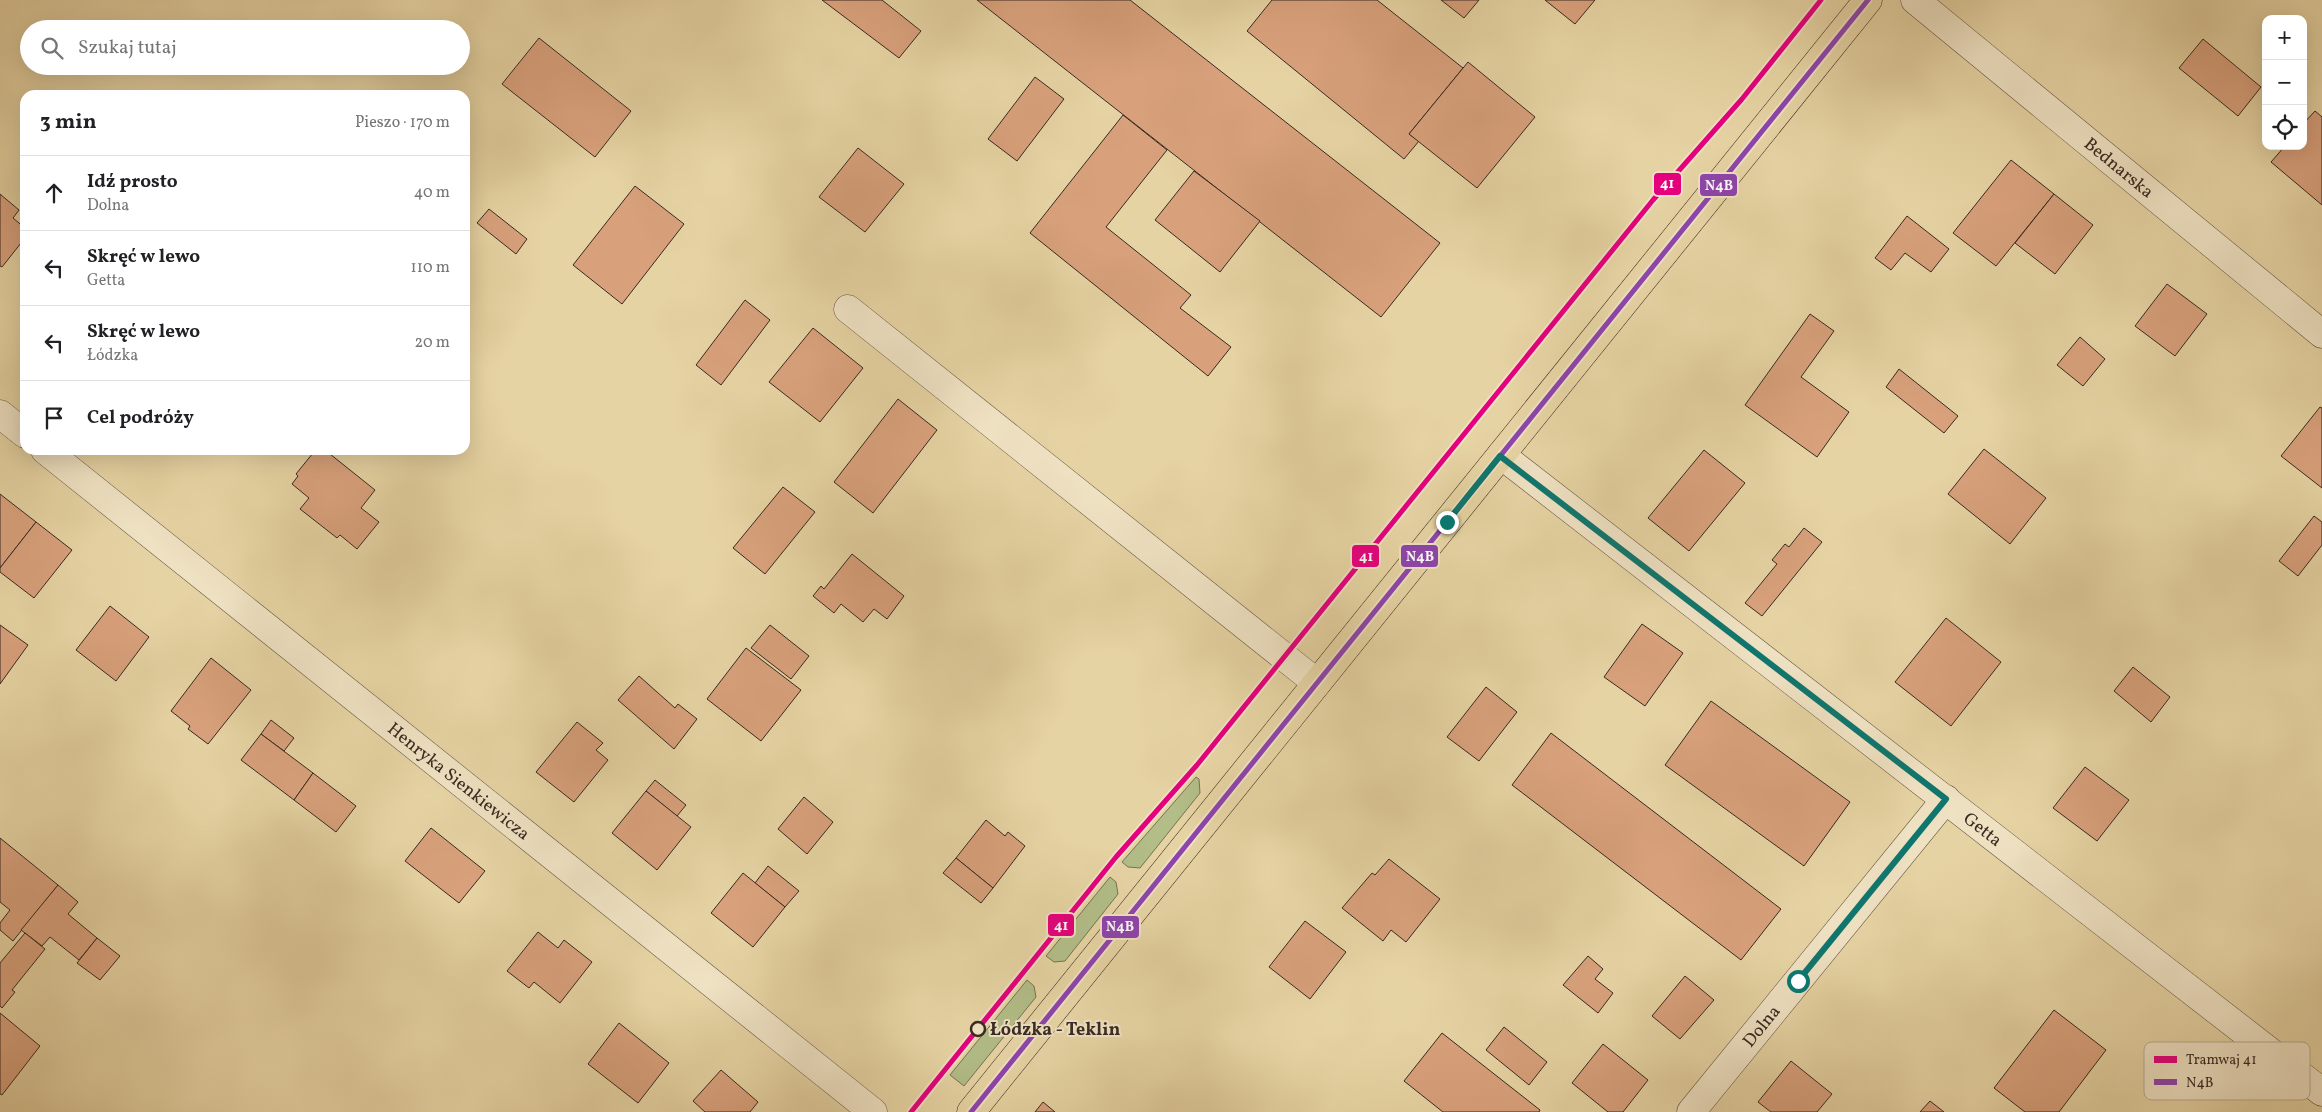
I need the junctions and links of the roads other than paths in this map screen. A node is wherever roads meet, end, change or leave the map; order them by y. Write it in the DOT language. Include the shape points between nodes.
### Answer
graph roads {
  1 [pos="1868,0"];
  2 [pos="1915,0"];
  3 [pos="848,309"];
  4 [pos="2322,334"];
  5 [pos="0,414"];
  6 [pos="20,430"];
  7 [pos="51,455"];
  8 [pos="1500,456"];
  9 [pos="1317,683"];
  10 [pos="1946,799"];
  11 [pos="2258,1042"];
  12 [pos="2310,1083"];
  13 [pos="2322,1092"];
  14 [pos="873,1112"];
  15 [pos="971,1112"];
  16 [pos="1691,1112"];
  1 -- 8 [label="main road"];
  2 -- 4 [label="street, Bednarska"];
  3 -- 9 [label="street"];
  5 -- 6 [label="street"];
  7 -- 14 [label="street, Henryka Sienkiewicza"];
  8 -- 9 [label="main road"];
  8 -- 10 [label="street, Getta"];
  9 -- 15 [label="main road"];
  10 -- 11 [label="street, Getta"];
  10 -- 16 [label="street, Dolna"];
  12 -- 13 [label="street, Getta"];
}
